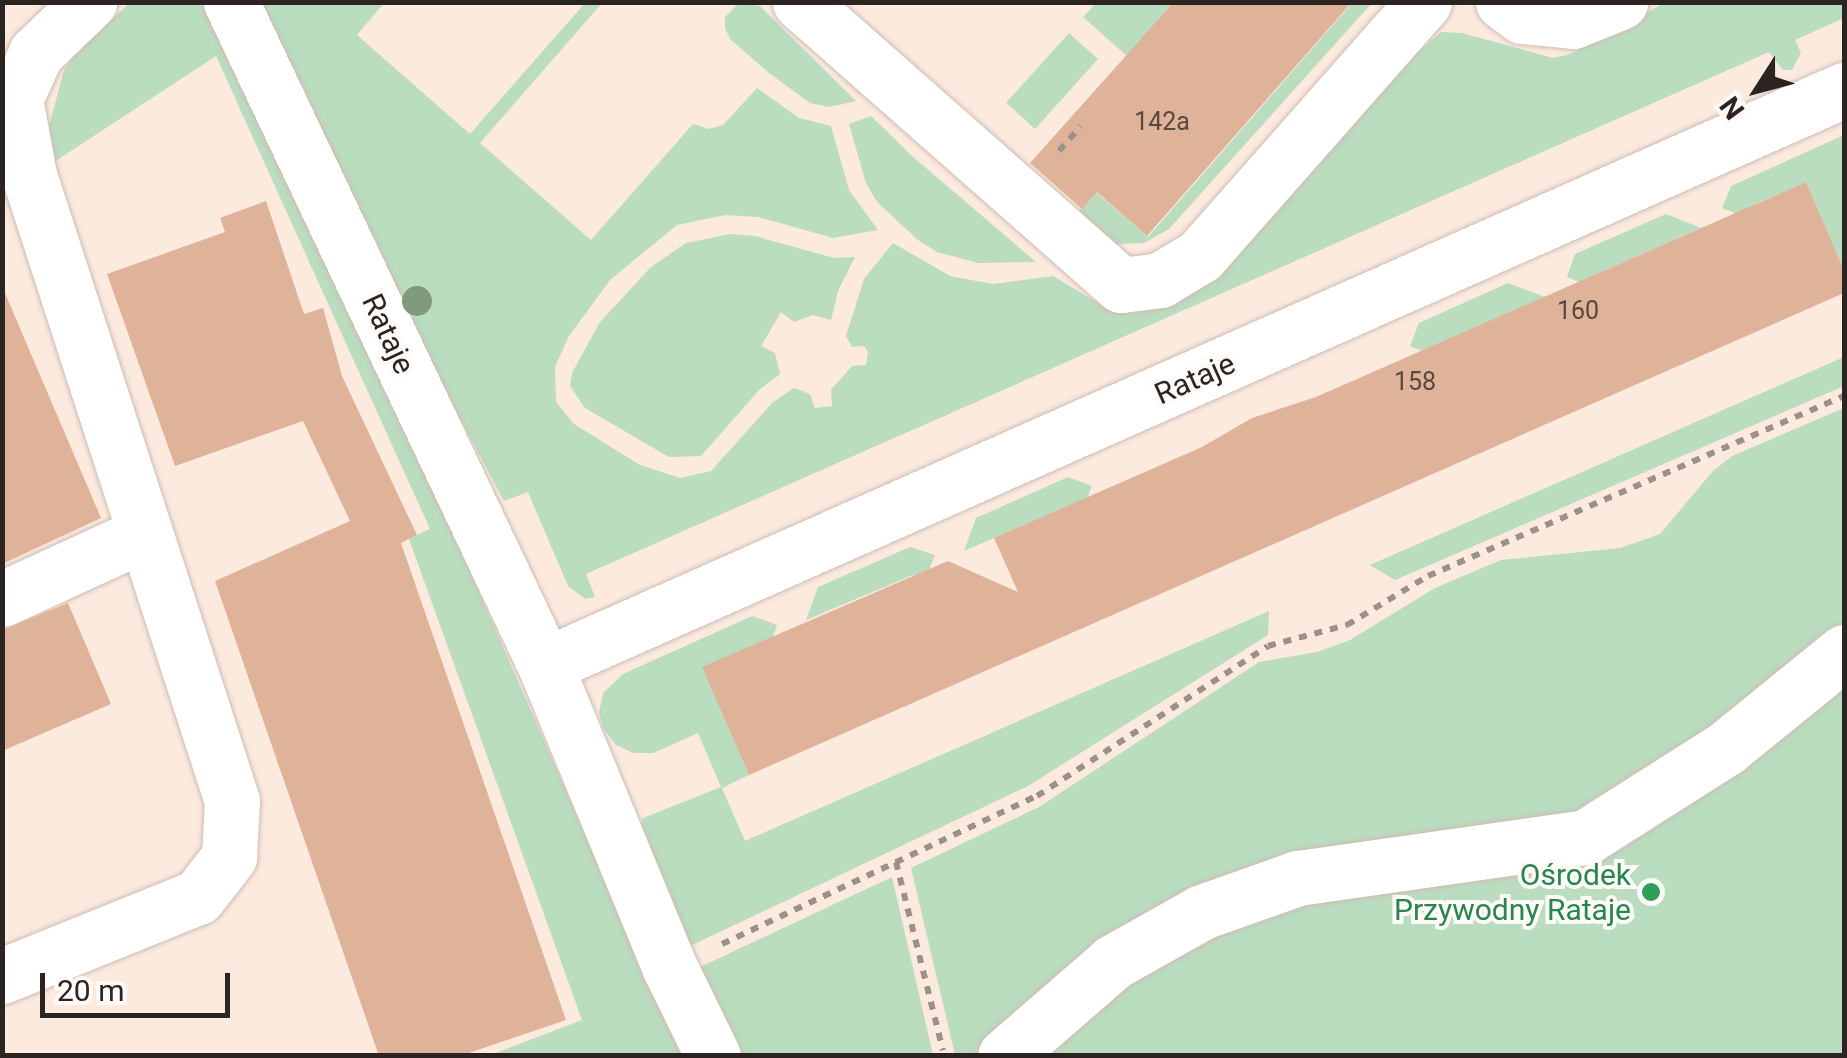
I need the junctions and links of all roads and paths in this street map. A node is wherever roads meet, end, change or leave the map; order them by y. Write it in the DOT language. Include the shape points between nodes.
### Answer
graph roads {
  1 [pos="89,2"];
  2 [pos="231,2"];
  3 [pos="800,2"];
  4 [pos="1424,2"];
  5 [pos="1503,2"];
  6 [pos="1620,2"];
  7 [pos="1844,90"];
  8 [pos="1081,126"];
  9 [pos="1050,162"];
  10 [pos="1844,396"];
  11 [pos="144,534"];
  12 [pos="2,599"];
  13 [pos="1844,652"];
  14 [pos="545,665"];
  15 [pos="896,862"];
  16 [pos="670,968"];
  17 [pos="2,976"];
  18 [pos="941,1039"];
  19 [pos="713,1056"];
  20 [pos="1005,1056"];
  1 -- 11 [label="street" via="36,53 15,99 29,174"];
  2 -- 14 [label="street, Rataje"];
  3 -- 4 [label="street" via="1121,285 1160,280 1200,256"];
  5 -- 6 [label="street" via="1522,16 1573,20"];
  7 -- 14 [label="street, Rataje"];
  8 -- 9 [label="path"];
  10 -- 15 [label="path" via="1428,576 1347,625 1268,646 1037,796"];
  11 -- 12 [label="street"];
  11 -- 17 [label="street" via="232,801 229,857 198,898"];
  13 -- 20 [label="street" via="1726,748 1586,837 1298,878 1202,912 1113,962"];
  14 -- 16 [label="street, Rataje"];
  15 -- 16 [label="path"];
  15 -- 18 [label="path"];
  16 -- 19 [label="street, Rataje"];
}
